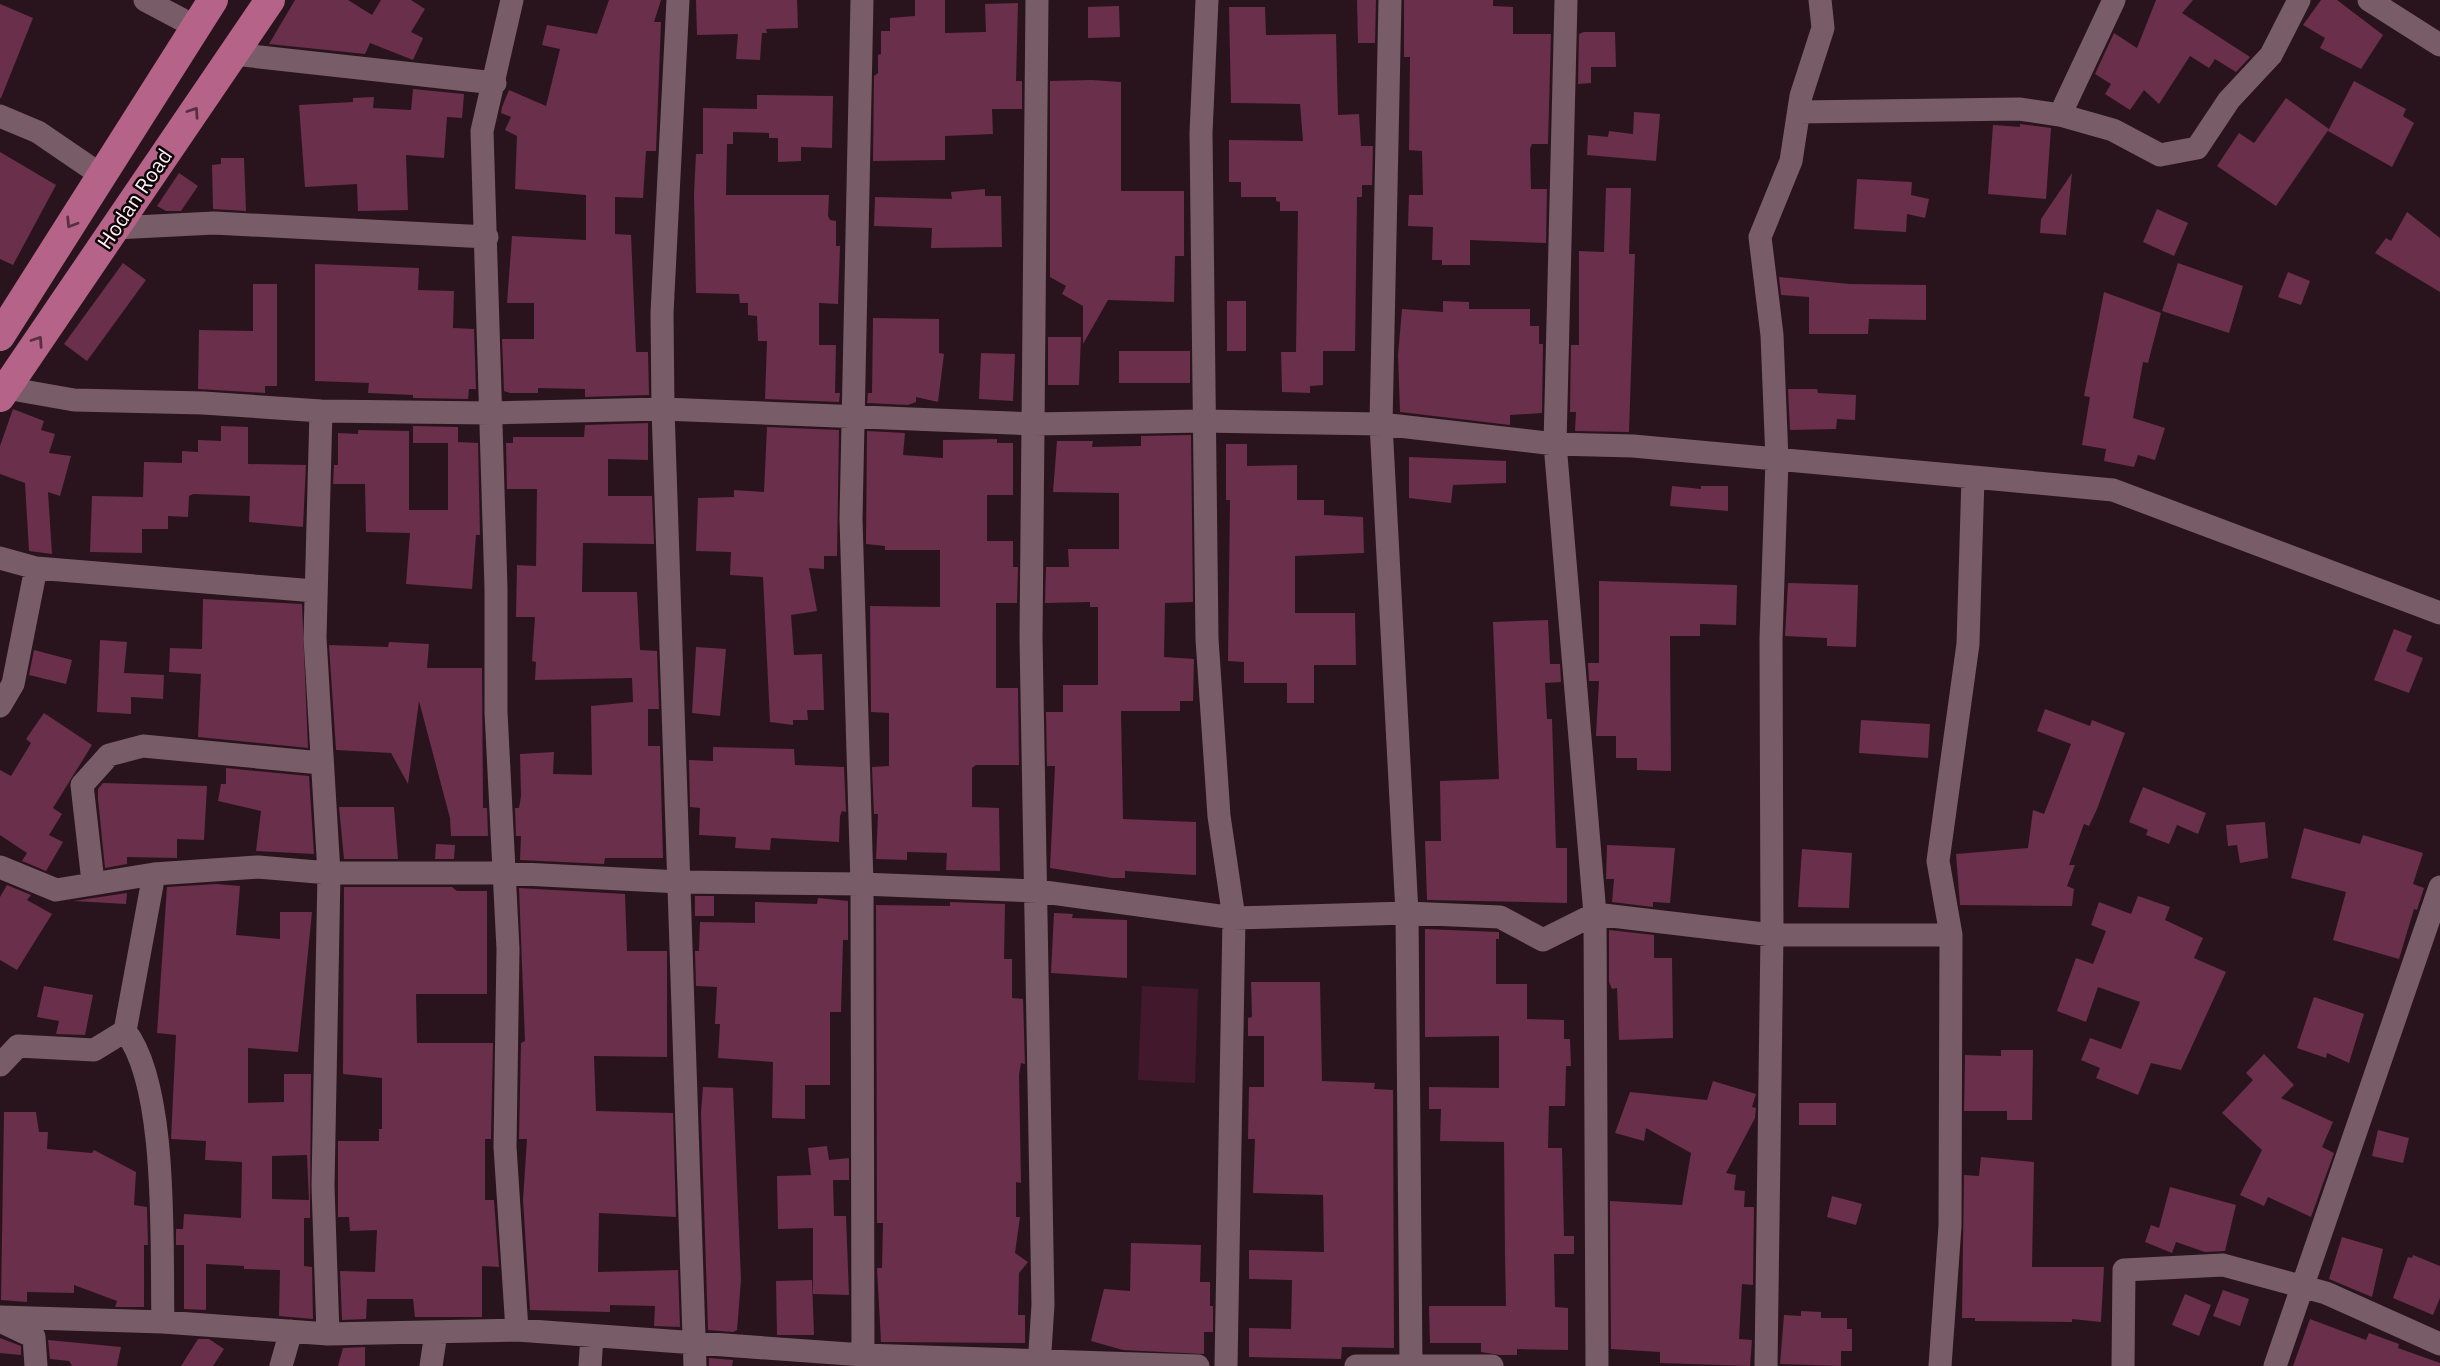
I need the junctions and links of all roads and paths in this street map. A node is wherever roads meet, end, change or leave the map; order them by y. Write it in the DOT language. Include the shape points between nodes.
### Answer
graph roads {
  1 [pos="145,0"];
  2 [pos="213,0"];
  3 [pos="270,0"];
  4 [pos="512,0"];
  5 [pos="678,0"];
  6 [pos="862,0"];
  7 [pos="1037,0"];
  8 [pos="1207,0"];
  9 [pos="1390,0"];
  10 [pos="1566,0"];
  11 [pos="1820,0"];
  12 [pos="2114,0"];
  13 [pos="2299,0"];
  14 [pos="2369,0"];
  15 [pos="194,26"];
  16 [pos="2440,45"];
  17 [pos="233,54"];
  18 [pos="495,83"];
  19 [pos="1799,112"];
  20 [pos="2060,115"];
  21 [pos="0,116"];
  22 [pos="101,175"];
  23 [pos="115,228"];
  24 [pos="487,237"];
  25 [pos="4,322"];
  26 [pos="3,393"];
  27 [pos="663,409"];
  28 [pos="321,411"];
  29 [pos="491,413"];
  30 [pos="851,417"];
  31 [pos="1203,421"];
  32 [pos="1034,424"];
  33 [pos="1381,424"];
  34 [pos="1555,444"];
  35 [pos="1777,460"];
  36 [pos="1973,477"];
  37 [pos="0,558"];
  38 [pos="36,568"];
  39 [pos="315,591"];
  40 [pos="2440,613"];
  41 [pos="0,706"];
  42 [pos="321,763"];
  43 [pos="0,867"];
  44 [pos="328,873"];
  45 [pos="505,873"];
  46 [pos="154,874"];
  47 [pos="93,882"];
  48 [pos="680,882"];
  49 [pos="862,884"];
  50 [pos="2440,887"];
  51 [pos="1037,891"];
  52 [pos="1407,913"];
  53 [pos="1595,914"];
  54 [pos="1234,918"];
  55 [pos="1772,935"];
  56 [pos="1951,935"];
  57 [pos="125,1031"];
  58 [pos="0,1065"];
  59 [pos="2301,1287"];
  60 [pos="0,1319"];
  61 [pos="163,1322"];
  62 [pos="517,1330"];
  63 [pos="291,1331"];
  64 [pos="436,1333"];
  65 [pos="328,1334"];
  66 [pos="592,1336"];
  67 [pos="696,1342"];
  68 [pos="2440,1344"];
  69 [pos="863,1360"];
  70 [pos="1039,1364"];
  71 [pos="1411,1365"];
  72 [pos="36,1366"];
  73 [pos="281,1366"];
  74 [pos="431,1366"];
  75 [pos="590,1366"];
  76 [pos="695,1366"];
  77 [pos="1198,1366"];
  78 [pos="1226,1366"];
  79 [pos="1356,1366"];
  80 [pos="1493,1366"];
  81 [pos="1597,1366"];
  82 [pos="1766,1366"];
  83 [pos="1940,1366"];
  84 [pos="2123,1366"];
  85 [pos="2276,1366"];
  1 -- 15 [label="street"];
  2 -- 15 [label="main road, Hodan Road"];
  3 -- 17 [label="main road, Hodan Road"];
  4 -- 18 [label="street"];
  5 -- 27 [label="street" via="662,313"];
  6 -- 30 [label="street"];
  7 -- 32 [label="street"];
  8 -- 31 [label="street" via="1201,134"];
  9 -- 33 [label="street"];
  10 -- 34 [label="street"];
  11 -- 19 [label="street" via="1823,28"];
  12 -- 20 [label="street"];
  13 -- 20 [label="street" via="2271,55 2230,100 2197,148 2160,155 2113,130"];
  14 -- 16 [label="street"];
  15 -- 22 [label="main road, Hodan Road"];
  17 -- 18 [label="street"];
  23 -- 17 [label="main road, Hodan Road, one-way"];
  18 -- 24 [label="street" via="482,131"];
  19 -- 20 [label="street" via="2019,109"];
  19 -- 35 [label="street" via="1791,161 1760,237 1772,335"];
  21 -- 22 [label="street" via="38,132"];
  22 -- 25 [label="main road, Hodan Road, one-way"];
  23 -- 24 [label="street" via="214,223"];
  26 -- 23 [label="main road, Hodan Road, one-way"];
  24 -- 29 [label="street"];
  26 -- 28 [label="street"];
  27 -- 29 [label="street"];
  27 -- 30 [label="street"];
  27 -- 48 [label="street"];
  28 -- 29 [label="street"];
  28 -- 39 [label="street"];
  29 -- 45 [label="street" via="496,712"];
  30 -- 32 [label="street"];
  30 -- 49 [label="street" via="852,626"];
  31 -- 32 [label="street"];
  31 -- 33 [label="street"];
  31 -- 54 [label="street" via="1207,639 1219,816"];
  32 -- 51 [label="street" via="1031,680"];
  33 -- 34 [label="street"];
  33 -- 52 [label="street"];
  34 -- 35 [label="street" via="1633,446"];
  34 -- 53 [label="street"];
  35 -- 36 [label="street"];
  35 -- 55 [label="street" via="1771,639"];
  36 -- 40 [label="street" via="2113,491"];
  36 -- 56 [label="street" via="1968,644 1938,861"];
  37 -- 38 [label="street"];
  38 -- 39 [label="street"];
  38 -- 41 [label="street" via="13,684"];
  39 -- 42 [label="street"];
  42 -- 44 [label="street"];
  42 -- 47 [label="street" via="143,746 109,755 82,785"];
  43 -- 47 [label="street" via="57,890"];
  44 -- 45 [label="street"];
  44 -- 46 [label="street" via="258,867"];
  44 -- 65 [label="street" via="323,1186"];
  45 -- 48 [label="street"];
  45 -- 62 [label="street" via="505,1147"];
  46 -- 47 [label="street"];
  46 -- 57 [label="street"];
  48 -- 49 [label="street"];
  48 -- 67 [label="street"];
  49 -- 51 [label="street"];
  49 -- 69 [label="street"];
  50 -- 59 [label="street"];
  51 -- 54 [label="street"];
  51 -- 70 [label="street" via="1043,1305"];
  52 -- 53 [label="street" via="1500,917 1543,940"];
  52 -- 54 [label="street"];
  52 -- 71 [label="street"];
  53 -- 55 [label="street"];
  53 -- 81 [label="street"];
  54 -- 78 [label="street"];
  55 -- 56 [label="street"];
  55 -- 82 [label="street"];
  56 -- 83 [label="street" via="1950,1226"];
  57 -- 58 [label="street" via="94,1050 18,1046"];
  57 -- 61 [label="street" via="136,1045 154,1109"];
  59 -- 68 [label="street" via="2326,1293"];
  59 -- 84 [label="street" via="2223,1265 2124,1270"];
  59 -- 85 [label="street"];
  60 -- 61 [label="street"];
  60 -- 72 [label="street" via="34,1337"];
  61 -- 63 [label="street"];
  62 -- 64 [label="street"];
  62 -- 66 [label="street"];
  63 -- 65 [label="street"];
  63 -- 73 [label="street"];
  64 -- 65 [label="street"];
  64 -- 74 [label="street"];
  66 -- 67 [label="street"];
  66 -- 75 [label="street"];
  67 -- 69 [label="street"];
  67 -- 76 [label="street"];
  69 -- 70 [label="street"];
  70 -- 77 [label="street"];
  71 -- 79 [label="street"];
  71 -- 80 [label="street"];
}
